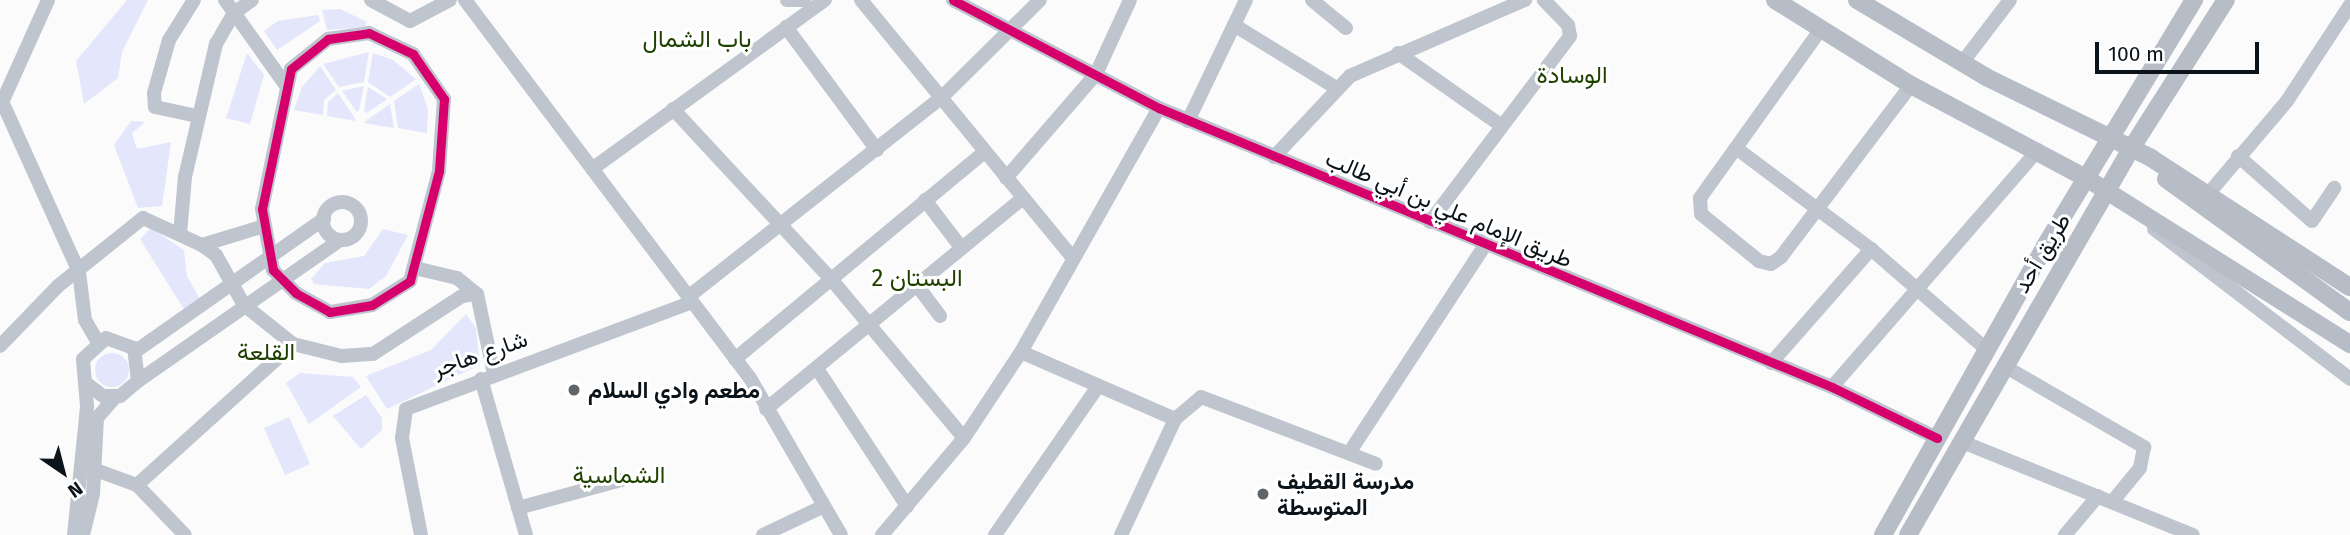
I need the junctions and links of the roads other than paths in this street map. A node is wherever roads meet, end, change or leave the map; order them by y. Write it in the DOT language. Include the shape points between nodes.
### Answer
graph roads {
  1 [pos="48,0"];
  2 [pos="194,0"];
  3 [pos="225,0"];
  4 [pos="252,0"];
  5 [pos="370,0"];
  6 [pos="450,0"];
  7 [pos="465,0"];
  8 [pos="787,0"];
  9 [pos="804,0"];
  10 [pos="825,0"];
  11 [pos="861,0"];
  12 [pos="953,0"];
  13 [pos="1040,0"];
  14 [pos="1130,0"];
  15 [pos="1246,0"];
  16 [pos="1312,0"];
  17 [pos="1525,0"];
  18 [pos="1544,0"];
  19 [pos="1775,0"];
  20 [pos="1857,0"];
  21 [pos="2010,0"];
  22 [pos="2194,0"];
  23 [pos="2226,0"];
  24 [pos="1329,5"];
  25 [pos="2350,5"];
  26 [pos="234,13"];
  27 [pos="1234,24"];
  28 [pos="786,27"];
  29 [pos="1008,27"];
  30 [pos="1346,28"];
  31 [pos="1821,29"];
  32 [pos="1398,53"];
  33 [pos="1962,63"];
  34 [pos="1096,74"];
  35 [pos="285,84"];
  36 [pos="1911,85"];
  37 [pos="1338,89"];
  38 [pos="941,98"];
  39 [pos="0,102"];
  40 [pos="1159,108"];
  41 [pos="673,109"];
  42 [pos="197,116"];
  43 [pos="1188,121"];
  44 [pos="1499,124"];
  45 [pos="2108,140"];
  46 [pos="1736,148"];
  47 [pos="877,149"];
  48 [pos="2038,150"];
  49 [pos="984,152"];
  50 [pos="2129,152"];
  51 [pos="2238,156"];
  52 [pos="1275,157"];
  53 [pos="592,169"];
  54 [pos="1006,178"];
  55 [pos="2087,178"];
  56 [pos="2334,188"];
  57 [pos="2209,192"];
  58 [pos="2106,193"];
  59 [pos="1023,198"];
  60 [pos="925,200"];
  61 [pos="1819,212"];
  62 [pos="324,219"];
  63 [pos="1430,222"];
  64 [pos="264,226"];
  65 [pos="783,227"];
  66 [pos="180,234"];
  67 [pos="339,241"];
  68 [pos="202,244"];
  69 [pos="1485,245"];
  70 [pos="960,246"];
  71 [pos="1871,249"];
  72 [pos="1072,257"];
  73 [pos="268,258"];
  74 [pos="415,268"];
  75 [pos="74,270"];
  76 [pos="282,279"];
  77 [pos="831,279"];
  78 [pos="229,286"];
  79 [pos="2350,287"];
  80 [pos="919,288"];
  81 [pos="1919,291"];
  82 [pos="477,294"];
  83 [pos="690,299"];
  84 [pos="244,306"];
  85 [pos="2301,309"];
  86 [pos="2350,312"];
  87 [pos="940,316"];
  88 [pos="870,328"];
  89 [pos="97,341"];
  90 [pos="293,344"];
  91 [pos="2350,344"];
  92 [pos="0,346"];
  93 [pos="1987,350"];
  94 [pos="136,351"];
  95 [pos="1021,352"];
  96 [pos="83,359"];
  97 [pos="735,359"];
  98 [pos="2343,361"];
  99 [pos="1771,363"];
  100 [pos="2006,367"];
  101 [pos="818,370"];
  102 [pos="487,376"];
  103 [pos="2350,379"];
  104 [pos="138,381"];
  105 [pos="86,383"];
  106 [pos="1832,387"];
  107 [pos="1096,389"];
  108 [pos="115,397"];
  109 [pos="766,409"];
  110 [pos="1175,419"];
  111 [pos="1937,438"];
  112 [pos="964,439"];
  113 [pos="1960,441"];
  114 [pos="1349,453"];
  115 [pos="1376,464"];
  116 [pos="93,469"];
  117 [pos="621,480"];
  118 [pos="137,485"];
  119 [pos="2105,499"];
  120 [pos="907,506"];
  121 [pos="822,507"];
  122 [pos="518,508"];
  123 [pos="74,535"];
  124 [pos="83,535"];
  125 [pos="185,535"];
  126 [pos="421,535"];
  127 [pos="526,535"];
  128 [pos="763,535"];
  129 [pos="841,535"];
  130 [pos="883,535"];
  131 [pos="995,535"];
  132 [pos="1121,535"];
  133 [pos="1883,535"];
  134 [pos="1908,535"];
  135 [pos="2065,535"];
  136 [pos="2193,535"];
  1 -- 39 [label="street"];
  2 -- 42 [label="street" via="169,40 154,93 155,107"];
  3 -- 26 [label="street"];
  4 -- 26 [label="street"];
  5 -- 6 [label="street" via="410,21"];
  7 -- 53 [label="street"];
  8 -- 9 [label="street"];
  10 -- 28 [label="street"];
  11 -- 38 [label="street"];
  12 -- 29 [label="street, طريق الإمام علي بن أبي طالب"];
  13 -- 29 [label="street, شارع هاجر"];
  14 -- 34 [label="street"];
  15 -- 27 [label="street"];
  16 -- 24 [label="street"];
  17 -- 32 [label="street"];
  18 -- 44 [label="street" via="1570,36"];
  19 -- 31 [label="main road"];
  20 -- 33 [label="main road"];
  21 -- 33 [label="street"];
  22 -- 45 [label="main road, طريق أحد"];
  23 -- 50 [label="main road, طريق أحد"];
  24 -- 30 [label="street"];
  25 -- 51 [label="street" via="2287,100"];
  26 -- 35 [label="street"];
  26 -- 42 [label="street" via="216,44"];
  27 -- 37 [label="street"];
  27 -- 43 [label="street"];
  28 -- 41 [label="street"];
  28 -- 47 [label="street"];
  29 -- 34 [label="street, طريق الإمام علي بن أبي طالب"];
  29 -- 38 [label="street, شارع هاجر"];
  31 -- 36 [label="main road"];
  31 -- 46 [label="street"];
  32 -- 37 [label="street" via="1350,76"];
  32 -- 44 [label="street"];
  33 -- 45 [label="main road"];
  34 -- 40 [label="street, طريق الإمام علي بن أبي طالب"];
  34 -- 54 [label="street"];
  35 -- 64 [label="street"];
  35 -- 74 [label="street" via="291,69 328,39 369,33 413,54 432,80 444,99 439,171"];
  36 -- 48 [label="main road"];
  36 -- 61 [label="street"];
  37 -- 52 [label="street"];
  38 -- 47 [label="street, شارع هاجر"];
  38 -- 49 [label="street"];
  39 -- 75 [label="street"];
  40 -- 43 [label="street, طريق الإمام علي بن أبي طالب"];
  40 -- 72 [label="street"];
  41 -- 53 [label="street"];
  41 -- 65 [label="street"];
  42 -- 66 [label="street"];
  43 -- 52 [label="street, طريق الإمام علي بن أبي طالب"];
  44 -- 63 [label="street"];
  45 -- 50 [label="main road"];
  45 -- 55 [label="main road, طريق أحد"];
  46 -- 61 [label="street"];
  46 -- 61 [label="street" via="1699,208 1759,261 1771,264 1781,257"];
  47 -- 65 [label="street, شارع هاجر"];
  48 -- 55 [label="main road"];
  48 -- 81 [label="street"];
  49 -- 54 [label="street"];
  49 -- 60 [label="street"];
  50 -- 57 [label="main road"];
  50 -- 58 [label="main road, طريق أحد"];
  50 -- 86 [label="main road"];
  51 -- 56 [label="street" via="2312,221"];
  51 -- 57 [label="street"];
  52 -- 63 [label="street, طريق الإمام علي بن أبي طالب"];
  53 -- 83 [label="street"];
  54 -- 59 [label="street"];
  55 -- 58 [label="main road"];
  55 -- 93 [label="main road, طريق أحد"];
  57 -- 79 [label="main road"];
  58 -- 85 [label="main road"];
  58 -- 98 [label="street"];
  58 -- 100 [label="main road, طريق أحد"];
  59 -- 70 [label="street"];
  59 -- 72 [label="street"];
  60 -- 70 [label="street"];
  60 -- 77 [label="street"];
  61 -- 71 [label="street"];
  62 -- 67 [label="street" via="325,232"];
  62 -- 67 [label="street" via="335,202 358,209 359,230"];
  62 -- 73 [label="street"];
  63 -- 69 [label="street, طريق الإمام علي بن أبي طالب"];
  64 -- 68 [label="street"];
  64 -- 73 [label="street"];
  65 -- 77 [label="street"];
  65 -- 83 [label="street, شارع هاجر"];
  66 -- 68 [label="street"];
  66 -- 75 [label="street" via="143,218"];
  67 -- 76 [label="street"];
  68 -- 78 [label="street" via="216,255"];
  69 -- 99 [label="street, طريق الإمام علي بن أبي طالب"];
  69 -- 114 [label="street"];
  70 -- 80 [label="street"];
  71 -- 81 [label="street"];
  71 -- 99 [label="street"];
  72 -- 95 [label="street"];
  73 -- 76 [label="street"];
  73 -- 78 [label="street"];
  74 -- 76 [label="street" via="390,297 330,312"];
  74 -- 82 [label="street" via="457,278"];
  75 -- 89 [label="street" via="85,320"];
  75 -- 92 [label="street"];
  75 -- 96 [label="street"];
  76 -- 84 [label="street"];
  77 -- 88 [label="street"];
  77 -- 97 [label="street"];
  78 -- 84 [label="street"];
  78 -- 94 [label="street"];
  80 -- 87 [label="street"];
  80 -- 88 [label="street"];
  81 -- 93 [label="street"];
  81 -- 106 [label="street"];
  82 -- 90 [label="street" via="462,296 373,354 342,356"];
  82 -- 102 [label="street"];
  83 -- 97 [label="street"];
  83 -- 102 [label="street, شارع هاجر"];
  84 -- 90 [label="street"];
  84 -- 104 [label="street"];
  85 -- 91 [label="main road"];
  85 -- 98 [label="main road"];
  88 -- 101 [label="street"];
  88 -- 112 [label="street"];
  89 -- 94 [label="street" via="116,338"];
  89 -- 96 [label="street"];
  90 -- 118 [label="street"];
  93 -- 111 [label="main road, طريق أحد"];
  94 -- 104 [label="street"];
  95 -- 107 [label="street"];
  95 -- 112 [label="street"];
  96 -- 105 [label="street"];
  97 -- 109 [label="street"];
  98 -- 103 [label="street"];
  99 -- 106 [label="street, طريق الإمام علي بن أبي طالب"];
  100 -- 113 [label="main road, طريق أحد"];
  100 -- 119 [label="street" via="2144,447 2140,468"];
  101 -- 109 [label="street"];
  101 -- 120 [label="street"];
  102 -- 122 [label="street"];
  102 -- 126 [label="street, شارع هاجر" via="406,409 401,424"];
  104 -- 108 [label="street"];
  105 -- 108 [label="street"];
  105 -- 123 [label="street"];
  106 -- 111 [label="street, طريق الإمام علي بن أبي طالب"];
  107 -- 110 [label="street"];
  107 -- 131 [label="street"];
  108 -- 116 [label="street" via="97,418"];
  109 -- 121 [label="street"];
  110 -- 114 [label="street" via="1201,397"];
  110 -- 132 [label="street"];
  111 -- 133 [label="main road, طريق أحد"];
  112 -- 120 [label="street"];
  113 -- 119 [label="street"];
  113 -- 134 [label="main road, طريق أحد"];
  114 -- 115 [label="street"];
  116 -- 118 [label="street"];
  116 -- 124 [label="street"];
  117 -- 122 [label="street"];
  118 -- 125 [label="street"];
  119 -- 135 [label="street"];
  119 -- 136 [label="street"];
  120 -- 130 [label="street"];
  121 -- 128 [label="street"];
  121 -- 129 [label="street"];
  122 -- 127 [label="street"];
}
